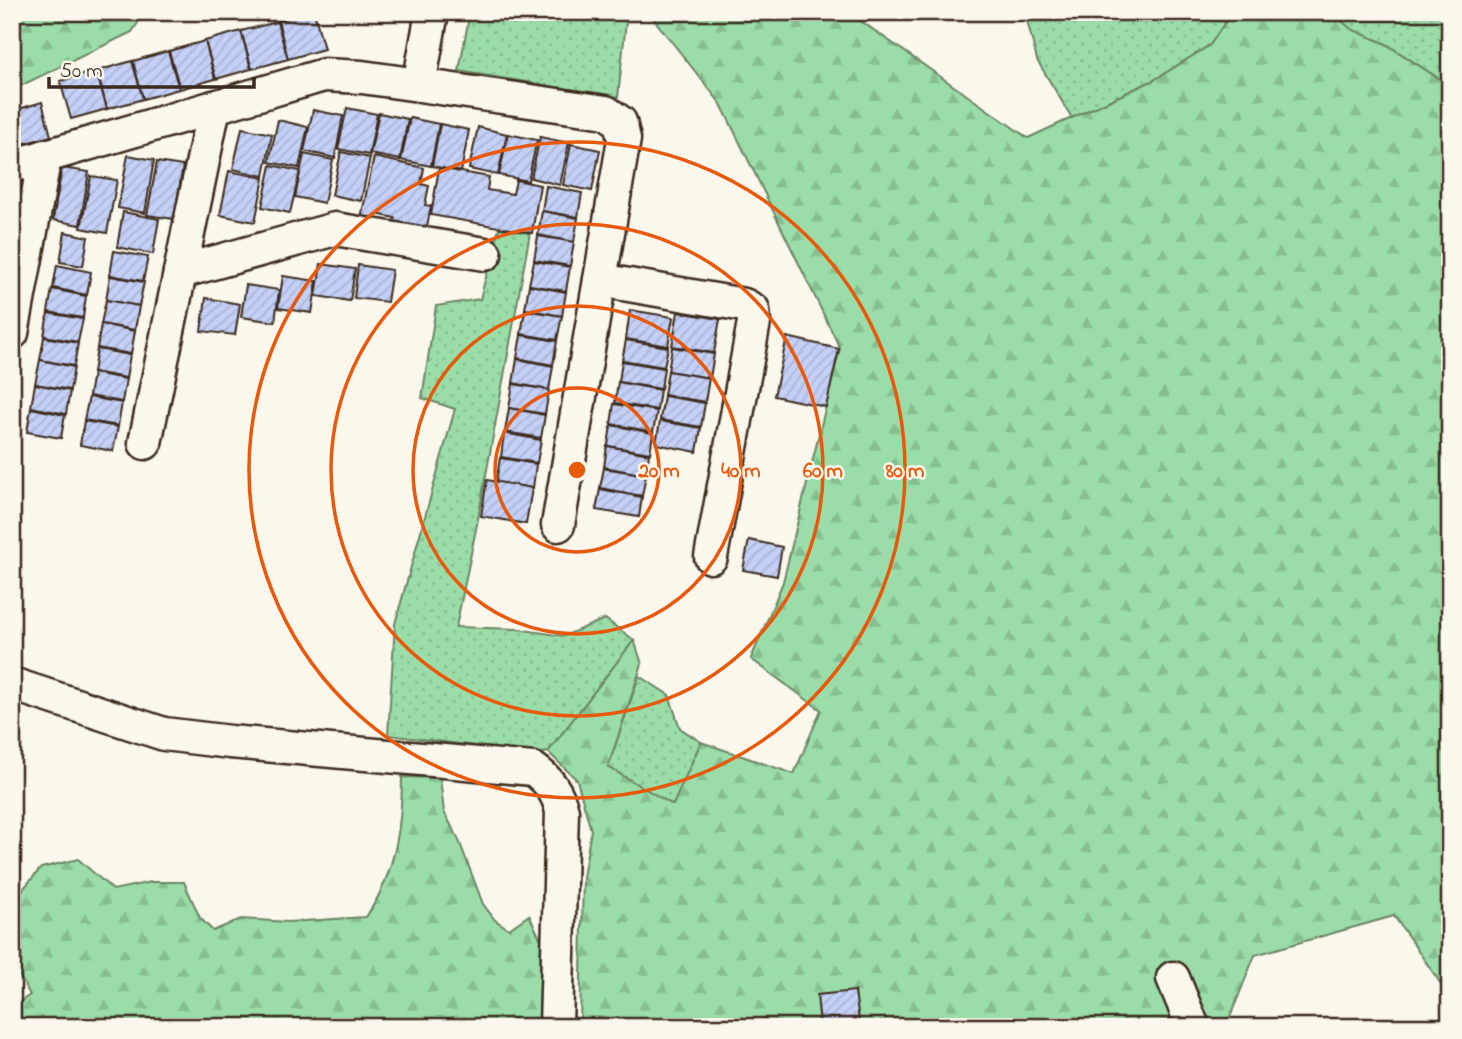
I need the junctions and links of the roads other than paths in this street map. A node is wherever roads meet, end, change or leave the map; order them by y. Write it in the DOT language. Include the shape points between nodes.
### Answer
graph roads {
  1 [pos="432,12"];
  2 [pos="419,85"];
  3 [pos="214,107"];
  4 [pos="45,156"];
  5 [pos="12,166"];
  6 [pos="485,254"];
  7 [pos="180,272"];
  8 [pos="600,281"];
  9 [pos="12,333"];
  10 [pos="145,443"];
  11 [pos="558,525"];
  12 [pos="711,557"];
  13 [pos="12,684"];
  14 [pos="1173,978"];
  15 [pos="556,1027"];
  16 [pos="1193,1027"];
  1 -- 2 [label="street"];
  2 -- 3 [label="street" via="324,75"];
  2 -- 8 [label="street" via="606,112 620,121 624,139"];
  3 -- 4 [label="street"];
  3 -- 7 [label="street"];
  4 -- 5 [label="street"];
  4 -- 9 [label="street"];
  6 -- 7 [label="street" via="335,229"];
  7 -- 10 [label="street"];
  8 -- 11 [label="street"];
  8 -- 12 [label="street" via="752,310 754,322"];
  13 -- 15 [label="street" via="164,734 533,769 559,797 562,811"];
  14 -- 16 [label="street"];
}
